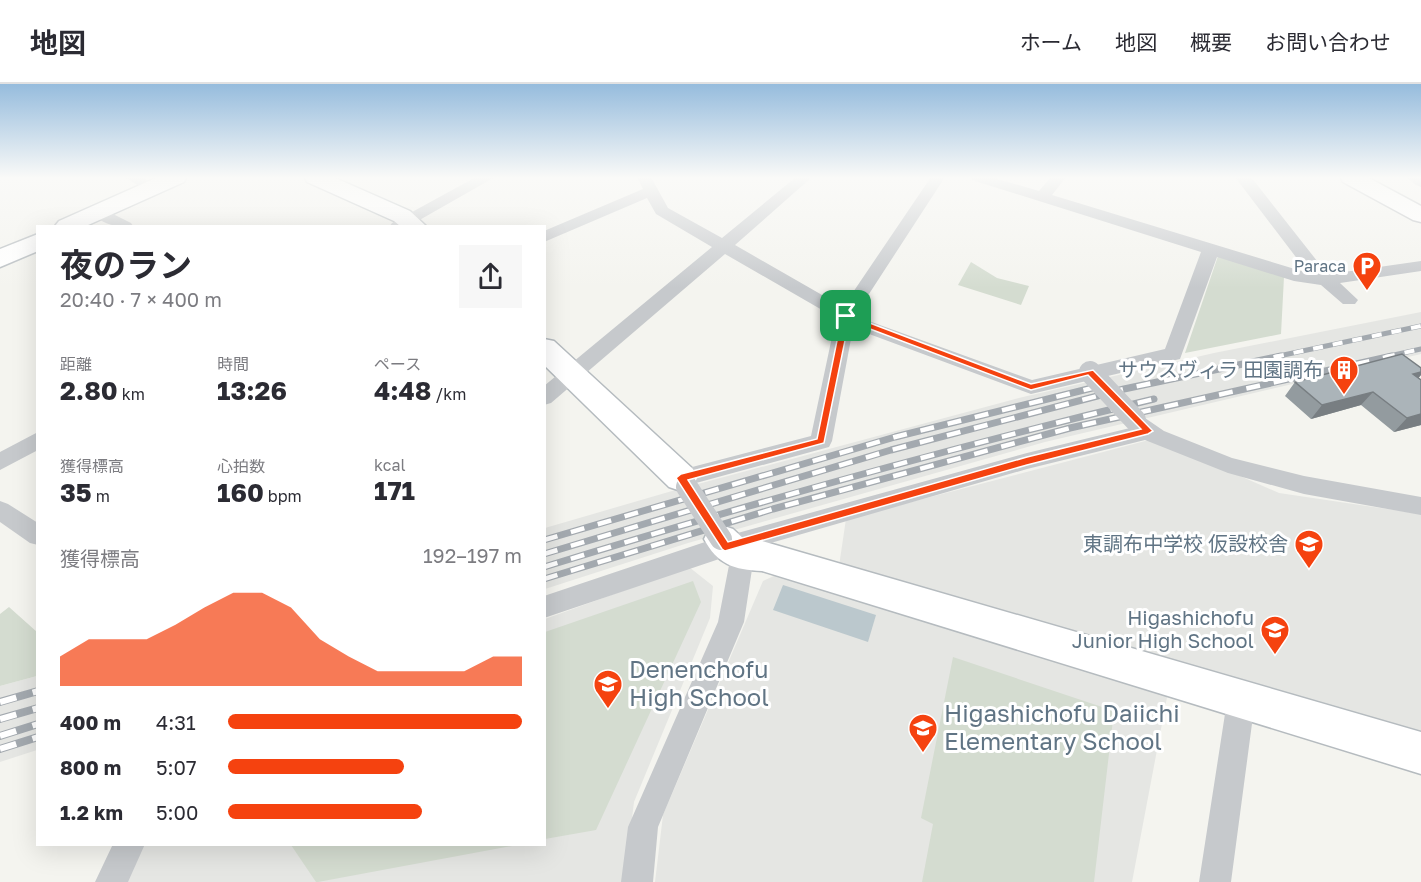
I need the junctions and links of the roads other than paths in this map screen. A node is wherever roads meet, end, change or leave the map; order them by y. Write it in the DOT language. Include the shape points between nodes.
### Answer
graph roads {
  1 [pos="94,214"];
  2 [pos="103,214"];
  3 [pos="388,214"];
  4 [pos="424,214"];
  5 [pos="589,214"];
  6 [pos="668,214"];
  7 [pos="760,214"];
  8 [pos="913,214"];
  9 [pos="1098,214"];
  10 [pos="1273,214"];
  11 [pos="407,224"];
  12 [pos="69,225"];
  13 [pos="123,225"];
  14 [pos="546,236"];
  15 [pos="36,242"];
  16 [pos="722,246"];
  17 [pos="1211,249"];
  18 [pos="0,259"];
  19 [pos="1421,266"];
  20 [pos="1325,280"];
  21 [pos="1349,300"];
  22 [pos="846,316"];
  23 [pos="546,350"];
  24 [pos="1090,372"];
  25 [pos="573,375"];
  26 [pos="546,396"];
  27 [pos="1142,425"];
  28 [pos="36,441"];
  29 [pos="0,462"];
  30 [pos="684,482"];
  31 [pos="1421,506"];
  32 [pos="0,510"];
  33 [pos="36,535"];
  34 [pos="729,547"];
  35 [pos="546,606"];
  36 [pos="1242,700"];
  37 [pos="1421,753"];
  38 [pos="129,846"];
  39 [pos="111,882"];
  40 [pos="637,882"];
  41 [pos="1215,882"];
  1 -- 12 [label="street"];
  2 -- 13 [label="street"];
  3 -- 11 [label="street"];
  4 -- 11 [label="street"];
  5 -- 14 [label="street"];
  6 -- 16 [label="street"];
  7 -- 16 [label="street"];
  8 -- 22 [label="street"];
  9 -- 17 [label="street"];
  10 -- 20 [label="street"];
  15 -- 18 [label="street"];
  16 -- 22 [label="street"];
  16 -- 25 [label="street"];
  17 -- 20 [label="street" via="1300,277"];
  17 -- 24 [label="street" via="1173,354"];
  19 -- 20 [label="street"];
  20 -- 21 [label="street"];
  22 -- 24 [label="street" via="1031,387"];
  22 -- 30 [label="street" via="821,441"];
  23 -- 25 [label="street"];
  24 -- 27 [label="street, bridge"];
  25 -- 26 [label="street"];
  25 -- 30 [label="street"];
  27 -- 31 [label="street" via="1156,438 1228,465 1304,485"];
  27 -- 34 [label="street"];
  28 -- 29 [label="street"];
  30 -- 34 [label="street, bridge"];
  32 -- 33 [label="street"];
  34 -- 35 [label="street"];
  34 -- 36 [label="street"];
  34 -- 40 [label="street" via="731,622 643,827"];
  36 -- 37 [label="street"];
  36 -- 41 [label="street"];
  38 -- 39 [label="street"];
}
